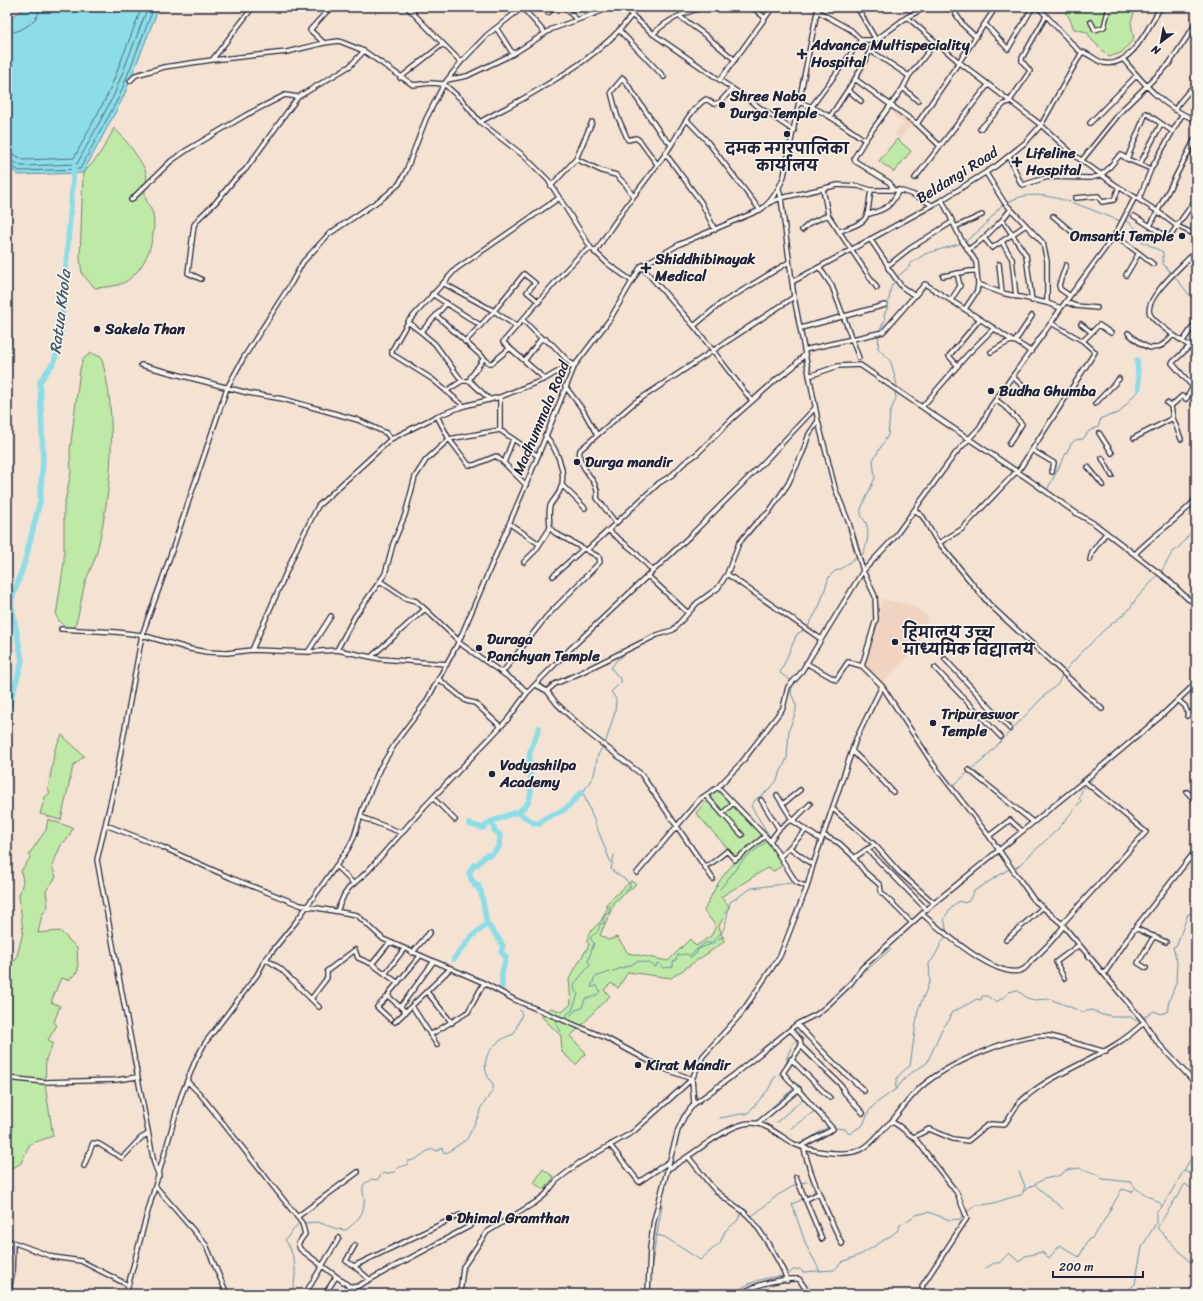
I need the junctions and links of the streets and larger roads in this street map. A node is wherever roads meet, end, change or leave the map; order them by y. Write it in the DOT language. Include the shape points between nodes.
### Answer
graph roads {
  1 [pos="253,7"];
  2 [pos="330,7"];
  3 [pos="407,7"];
  4 [pos="416,7"];
  5 [pos="523,7"];
  6 [pos="555,7"];
  7 [pos="564,7"];
  8 [pos="590,7"];
  9 [pos="613,7"];
  10 [pos="622,7"];
  11 [pos="684,7"];
  12 [pos="704,7"];
  13 [pos="752,7"];
  14 [pos="773,7"];
  15 [pos="858,7"];
  16 [pos="927,7"];
  17 [pos="951,7"];
  18 [pos="996,7"];
  19 [pos="1033,7"];
  20 [pos="1038,7"];
  21 [pos="1109,7"];
  22 [pos="1161,7"];
  23 [pos="818,9"];
  24 [pos="411,11"];
  25 [pos="686,12"];
  26 [pos="548,13"];
  27 [pos="596,13"];
  28 [pos="632,15"];
  29 [pos="679,16"];
  30 [pos="909,16"];
  31 [pos="1046,16"];
  32 [pos="765,18"];
  33 [pos="577,20"];
  34 [pos="1091,22"];
  35 [pos="985,24"];
  36 [pos="1195,28"];
  37 [pos="497,29"];
  38 [pos="619,30"];
  39 [pos="544,32"];
  40 [pos="654,34"];
  41 [pos="976,37"];
  42 [pos="861,40"];
  43 [pos="876,40"];
  44 [pos="936,42"];
  45 [pos="324,43"];
  46 [pos="443,44"];
  47 [pos="364,51"];
  48 [pos="871,51"];
  49 [pos="1082,52"];
  50 [pos="513,54"];
  51 [pos="1123,59"];
  52 [pos="212,60"];
  53 [pos="735,60"];
  54 [pos="461,62"];
  55 [pos="959,62"];
  56 [pos="1137,75"];
  57 [pos="909,76"];
  58 [pos="664,77"];
  59 [pos="400,78"];
  60 [pos="855,79"];
  61 [pos="447,80"];
  62 [pos="720,80"];
  63 [pos="130,81"];
  64 [pos="1196,83"];
  65 [pos="444,84"];
  66 [pos="988,85"];
  67 [pos="1147,87"];
  68 [pos="903,88"];
  69 [pos="732,89"];
  70 [pos="848,90"];
  71 [pos="298,97"];
  72 [pos="861,101"];
  73 [pos="918,101"];
  74 [pos="799,102"];
  75 [pos="1009,102"];
  76 [pos="891,104"];
  77 [pos="812,106"];
  78 [pos="1175,110"];
  79 [pos="1182,115"];
  80 [pos="830,117"];
  81 [pos="687,120"];
  82 [pos="1196,120"];
  83 [pos="480,122"];
  84 [pos="592,122"];
  85 [pos="1090,123"];
  86 [pos="917,124"];
  87 [pos="1161,124"];
  88 [pos="1041,126"];
  89 [pos="980,129"];
  90 [pos="794,131"];
  91 [pos="1172,132"];
  92 [pos="1196,137"];
  93 [pos="864,140"];
  94 [pos="671,144"];
  95 [pos="940,146"];
  96 [pos="665,153"];
  97 [pos="1009,156"];
  98 [pos="576,159"];
  99 [pos="1127,159"];
  100 [pos="1082,160"];
  101 [pos="657,164"];
  102 [pos="1140,164"];
  103 [pos="1151,170"];
  104 [pos="986,173"];
  105 [pos="1101,175"];
  106 [pos="915,178"];
  107 [pos="551,186"];
  108 [pos="778,188"];
  109 [pos="892,188"];
  110 [pos="1119,188"];
  111 [pos="823,189"];
  112 [pos="871,190"];
  113 [pos="899,190"];
  114 [pos="633,196"];
  115 [pos="559,198"];
  116 [pos="781,198"];
  117 [pos="1075,198"];
  118 [pos="1137,198"];
  119 [pos="1196,199"];
  120 [pos="131,200"];
  121 [pos="942,200"];
  122 [pos="769,203"];
  123 [pos="932,205"];
  124 [pos="1011,209"];
  125 [pos="760,210"];
  126 [pos="1157,211"];
  127 [pos="869,214"];
  128 [pos="828,215"];
  129 [pos="982,215"];
  130 [pos="1053,216"];
  131 [pos="1134,216"];
  132 [pos="1002,220"];
  133 [pos="952,222"];
  134 [pos="1026,225"];
  135 [pos="1150,226"];
  136 [pos="1177,226"];
  137 [pos="955,227"];
  138 [pos="715,230"];
  139 [pos="802,230"];
  140 [pos="840,231"];
  141 [pos="1012,234"];
  142 [pos="1115,235"];
  143 [pos="1196,235"];
  144 [pos="1078,237"];
  145 [pos="984,238"];
  146 [pos="870,239"];
  147 [pos="1002,242"];
  148 [pos="591,248"];
  149 [pos="851,250"];
  150 [pos="968,250"];
  151 [pos="1196,252"];
  152 [pos="596,253"];
  153 [pos="1139,253"];
  154 [pos="1192,255"];
  155 [pos="1196,259"];
  156 [pos="788,262"];
  157 [pos="887,264"];
  158 [pos="999,264"];
  159 [pos="1153,264"];
  160 [pos="1066,265"];
  161 [pos="641,266"];
  162 [pos="819,267"];
  163 [pos="977,271"];
  164 [pos="957,273"];
  165 [pos="1126,275"];
  166 [pos="944,276"];
  167 [pos="202,279"];
  168 [pos="632,281"];
  169 [pos="444,282"];
  170 [pos="792,282"];
  171 [pos="978,284"];
  172 [pos="877,288"];
  173 [pos="1002,293"];
  174 [pos="432,294"];
  175 [pos="915,296"];
  176 [pos="1070,296"];
  177 [pos="1016,297"];
  178 [pos="794,298"];
  179 [pos="951,300"];
  180 [pos="1032,301"];
  181 [pos="447,302"];
  182 [pos="539,302"];
  183 [pos="1066,302"];
  184 [pos="1047,303"];
  185 [pos="885,305"];
  186 [pos="1061,308"];
  187 [pos="1098,308"];
  188 [pos="965,309"];
  189 [pos="494,311"];
  190 [pos="436,315"];
  191 [pos="1032,316"];
  192 [pos="843,317"];
  193 [pos="980,319"];
  194 [pos="409,320"];
  195 [pos="523,320"];
  196 [pos="1196,322"];
  197 [pos="1051,323"];
  198 [pos="1080,324"];
  199 [pos="480,325"];
  200 [pos="516,326"];
  201 [pos="694,326"];
  202 [pos="800,328"];
  203 [pos="994,328"];
  204 [pos="421,332"];
  205 [pos="1091,332"];
  206 [pos="1111,333"];
  207 [pos="1128,333"];
  208 [pos="1173,335"];
  209 [pos="546,339"];
  210 [pos="852,339"];
  211 [pos="1014,340"];
  212 [pos="1083,341"];
  213 [pos="1183,341"];
  214 [pos="465,342"];
  215 [pos="1190,346"];
  216 [pos="510,348"];
  217 [pos="713,350"];
  218 [pos="1196,350"];
  219 [pos="804,352"];
  220 [pos="991,352"];
  221 [pos="1031,352"];
  222 [pos="484,358"];
  223 [pos="859,358"];
  224 [pos="525,360"];
  225 [pos="140,365"];
  226 [pos="575,365"];
  227 [pos="957,365"];
  228 [pos="809,376"];
  229 [pos="1013,377"];
  230 [pos="545,379"];
  231 [pos="1119,379"];
  232 [pos="462,381"];
  233 [pos="470,382"];
  234 [pos="565,386"];
  235 [pos="227,388"];
  236 [pos="1027,390"];
  237 [pos="446,391"];
  238 [pos="500,397"];
  239 [pos="491,400"];
  240 [pos="996,400"];
  241 [pos="752,401"];
  242 [pos="1167,403"];
  243 [pos="1095,404"];
  244 [pos="464,406"];
  245 [pos="1171,406"];
  246 [pos="922,407"];
  247 [pos="815,408"];
  248 [pos="437,416"];
  249 [pos="1173,418"];
  250 [pos="818,421"];
  251 [pos="500,430"];
  252 [pos="1099,433"];
  253 [pos="597,435"];
  254 [pos="545,436"];
  255 [pos="1134,438"];
  256 [pos="391,439"];
  257 [pos="449,439"];
  258 [pos="513,439"];
  259 [pos="1181,439"];
  260 [pos="970,440"];
  261 [pos="1009,444"];
  262 [pos="1032,450"];
  263 [pos="1112,453"];
  264 [pos="538,456"];
  265 [pos="1102,458"];
  266 [pos="504,463"];
  267 [pos="1088,467"];
  268 [pos="1016,472"];
  269 [pos="1052,472"];
  270 [pos="1112,476"];
  271 [pos="526,485"];
  272 [pos="562,485"];
  273 [pos="1103,485"];
  274 [pos="1196,499"];
  275 [pos="585,508"];
  276 [pos="915,510"];
  277 [pos="616,523"];
  278 [pos="510,524"];
  279 [pos="550,528"];
  280 [pos="608,532"];
  281 [pos="1106,533"];
  282 [pos="939,543"];
  283 [pos="539,544"];
  284 [pos="585,550"];
  285 [pos="1135,554"];
  286 [pos="1090,560"];
  287 [pos="524,562"];
  288 [pos="652,570"];
  289 [pos="863,571"];
  290 [pos="727,574"];
  291 [pos="647,575"];
  292 [pos="553,576"];
  293 [pos="380,581"];
  294 [pos="1196,603"];
  295 [pos="425,609"];
  296 [pos="688,613"];
  297 [pos="331,616"];
  298 [pos="61,629"];
  299 [pos="142,635"];
  300 [pos="821,639"];
  301 [pos="458,641"];
  302 [pos="252,650"];
  303 [pos="337,650"];
  304 [pos="308,652"];
  305 [pos="372,656"];
  306 [pos="945,659"];
  307 [pos="806,663"];
  308 [pos="447,664"];
  309 [pos="862,666"];
  310 [pos="935,668"];
  311 [pos="502,673"];
  312 [pos="439,679"];
  313 [pos="1196,683"];
  314 [pos="536,685"];
  315 [pos="882,686"];
  316 [pos="546,691"];
  317 [pos="527,693"];
  318 [pos="1178,700"];
  319 [pos="1102,710"];
  320 [pos="1196,713"];
  321 [pos="500,726"];
  322 [pos="1010,729"];
  323 [pos="1001,737"];
  324 [pos="852,751"];
  325 [pos="969,770"];
  326 [pos="1084,781"];
  327 [pos="718,787"];
  328 [pos="800,790"];
  329 [pos="893,792"];
  330 [pos="1187,792"];
  331 [pos="777,795"];
  332 [pos="706,796"];
  333 [pos="433,798"];
  334 [pos="761,800"];
  335 [pos="1196,802"];
  336 [pos="733,803"];
  337 [pos="783,804"];
  338 [pos="810,804"];
  339 [pos="833,809"];
  340 [pos="722,814"];
  341 [pos="361,817"];
  342 [pos="455,820"];
  343 [pos="793,821"];
  344 [pos="1033,822"];
  345 [pos="106,825"];
  346 [pos="676,826"];
  347 [pos="779,829"];
  348 [pos="806,830"];
  349 [pos="1022,831"];
  350 [pos="402,833"];
  351 [pos="742,835"];
  352 [pos="823,835"];
  353 [pos="765,836"];
  354 [pos="989,836"];
  355 [pos="821,840"];
  356 [pos="770,841"];
  357 [pos="875,845"];
  358 [pos="790,848"];
  359 [pos="867,849"];
  360 [pos="998,849"];
  361 [pos="1196,850"];
  362 [pos="781,856"];
  363 [pos="854,858"];
  364 [pos="813,864"];
  365 [pos="336,866"];
  366 [pos="705,866"];
  367 [pos="637,873"];
  368 [pos="713,879"];
  369 [pos="354,884"];
  370 [pos="807,887"];
  371 [pos="934,903"];
  372 [pos="308,905"];
  373 [pos="1042,908"];
  374 [pos="926,910"];
  375 [pos="337,911"];
  376 [pos="922,914"];
  377 [pos="912,923"];
  378 [pos="1063,925"];
  379 [pos="1135,928"];
  380 [pos="430,932"];
  381 [pos="1154,936"];
  382 [pos="1006,940"];
  383 [pos="390,942"];
  384 [pos="1166,942"];
  385 [pos="1079,945"];
  386 [pos="404,949"];
  387 [pos="412,953"];
  388 [pos="420,956"];
  389 [pos="266,959"];
  390 [pos="434,961"];
  391 [pos="372,964"];
  392 [pos="451,968"];
  393 [pos="1146,968"];
  394 [pos="385,974"];
  395 [pos="1104,974"];
  396 [pos="1064,978"];
  397 [pos="484,982"];
  398 [pos="398,983"];
  399 [pos="427,992"];
  400 [pos="388,996"];
  401 [pos="311,999"];
  402 [pos="401,1006"];
  403 [pos="412,1006"];
  404 [pos="319,1007"];
  405 [pos="406,1012"];
  406 [pos="390,1020"];
  407 [pos="395,1022"];
  408 [pos="1144,1022"];
  409 [pos="452,1023"];
  410 [pos="797,1024"];
  411 [pos="791,1030"];
  412 [pos="430,1035"];
  413 [pos="437,1045"];
  414 [pos="801,1046"];
  415 [pos="1106,1052"];
  416 [pos="791,1059"];
  417 [pos="137,1077"];
  418 [pos="7,1078"];
  419 [pos="692,1080"];
  420 [pos="187,1081"];
  421 [pos="1196,1084"];
  422 [pos="799,1089"];
  423 [pos="864,1091"];
  424 [pos="830,1098"];
  425 [pos="694,1104"];
  426 [pos="863,1113"];
  427 [pos="891,1122"];
  428 [pos="758,1123"];
  429 [pos="148,1134"];
  430 [pos="914,1137"];
  431 [pos="610,1145"];
  432 [pos="804,1148"];
  433 [pos="689,1158"];
  434 [pos="670,1161"];
  435 [pos="84,1166"];
  436 [pos="668,1170"];
  437 [pos="358,1172"];
  438 [pos="159,1176"];
  439 [pos="796,1177"];
  440 [pos="156,1186"];
  441 [pos="819,1193"];
  442 [pos="805,1200"];
  443 [pos="297,1217"];
  444 [pos="339,1238"];
  445 [pos="822,1239"];
  446 [pos="7,1240"];
  447 [pos="13,1242"];
  448 [pos="842,1244"];
  449 [pos="354,1245"];
  450 [pos="354,1266"];
  451 [pos="322,1267"];
  452 [pos="336,1277"];
  453 [pos="369,1279"];
  454 [pos="787,1281"];
  455 [pos="128,1285"];
  456 [pos="348,1286"];
  457 [pos="9,1294"];
  458 [pos="126,1294"];
  459 [pos="227,1294"];
  460 [pos="305,1294"];
  461 [pos="325,1294"];
  462 [pos="344,1294"];
  463 [pos="460,1294"];
  464 [pos="648,1294"];
  465 [pos="741,1294"];
  466 [pos="809,1294"];
  467 [pos="924,1294"];
  1 -- 52 [label="street"];
  2 -- 45 [label="street" via="310,30"];
  3 -- 24 [label="street"];
  4 -- 24 [label="street"];
  5 -- 37 [label="street"];
  5 -- 39 [label="street"];
  6 -- 26 [label="street"];
  7 -- 33 [label="street"];
  8 -- 27 [label="street"];
  9 -- 27 [label="street"];
  10 -- 28 [label="street"];
  11 -- 25 [label="street"];
  12 -- 25 [label="street"];
  13 -- 32 [label="street"];
  14 -- 32 [label="street"];
  15 -- 43 [label="street"];
  16 -- 30 [label="street"];
  17 -- 41 [label="street" via="964,26"];
  18 -- 35 [label="street"];
  19 -- 35 [label="street" via="1008,49"];
  20 -- 31 [label="street"];
  21 -- 34 [label="street" via="1104,27 1095,30"];
  22 -- 51 [label="street" via="1133,51"];
  23 -- 42 [label="street" via="851,30"];
  23 -- 74 [label="street, Madhummala Road"];
  24 -- 46 [label="street"];
  25 -- 29 [label="street"];
  27 -- 33 [label="street"];
  28 -- 38 [label="street"];
  28 -- 40 [label="street"];
  29 -- 40 [label="street" via="668,21"];
  29 -- 53 [label="street"];
  30 -- 43 [label="street"];
  30 -- 44 [label="street"];
  31 -- 49 [label="street"];
  31 -- 75 [label="street" via="1022,58 1030,71"];
  32 -- 53 [label="street"];
  33 -- 39 [label="street"];
  35 -- 41 [label="street"];
  36 -- 67 [label="street" via="1169,64"];
  37 -- 50 [label="street"];
  37 -- 54 [label="street" via="487,35"];
  38 -- 58 [label="street"];
  38 -- 83 [label="street" via="595,53 531,94"];
  39 -- 50 [label="street"];
  40 -- 62 [label="street"];
  41 -- 55 [label="street"];
  42 -- 43 [label="street"];
  42 -- 77 [label="street"];
  43 -- 48 [label="street"];
  44 -- 55 [label="street"];
  44 -- 57 [label="street"];
  45 -- 47 [label="street" via="343,42"];
  45 -- 52 [label="street" via="287,52"];
  46 -- 54 [label="street"];
  46 -- 59 [label="street"];
  47 -- 59 [label="street"];
  47 -- 71 [label="street" via="350,66"];
  48 -- 57 [label="street"];
  48 -- 60 [label="street"];
  49 -- 51 [label="street" via="1103,63"];
  49 -- 88 [label="street, Beldangi Road"];
  50 -- 61 [label="street" via="467,76"];
  51 -- 56 [label="street"];
  52 -- 63 [label="street" via="143,72"];
  53 -- 62 [label="street"];
  54 -- 61 [label="street"];
  55 -- 66 [label="street"];
  55 -- 86 [label="street"];
  56 -- 67 [label="street"];
  56 -- 85 [label="street"];
  57 -- 68 [label="street"];
  59 -- 65 [label="street" via="413,86"];
  60 -- 70 [label="street"];
  60 -- 76 [label="street"];
  61 -- 65 [label="street"];
  62 -- 69 [label="street"];
  64 -- 78 [label="street"];
  65 -- 83 [label="street"];
  65 -- 235 [label="street" via="426,119 399,184 329,234 303,262"];
  66 -- 75 [label="street"];
  66 -- 95 [label="street"];
  67 -- 78 [label="street"];
  67 -- 100 [label="street" via="1123,109"];
  68 -- 73 [label="street"];
  68 -- 76 [label="street"];
  69 -- 81 [label="street" via="720,102 714,104 706,99"];
  69 -- 90 [label="street"];
  70 -- 72 [label="street"];
  70 -- 80 [label="street"];
  71 -- 120 [label="street" via="284,95 192,147 171,161"];
  71 -- 167 [label="street" via="246,170 229,185 194,225 188,273"];
  74 -- 77 [label="street"];
  74 -- 90 [label="street, Madhummala Road"];
  75 -- 88 [label="street"];
  75 -- 89 [label="street"];
  76 -- 86 [label="street"];
  76 -- 93 [label="street"];
  77 -- 80 [label="street"];
  78 -- 79 [label="street"];
  79 -- 82 [label="street"];
  79 -- 91 [label="street"];
  80 -- 93 [label="street"];
  81 -- 94 [label="street"];
  81 -- 125 [label="street" via="707,141"];
  83 -- 107 [label="street" via="524,156"];
  84 -- 98 [label="street"];
  86 -- 95 [label="street"];
  87 -- 91 [label="street"];
  87 -- 99 [label="street" via="1146,113"];
  87 -- 102 [label="street"];
  88 -- 97 [label="street, Beldangi Road"];
  88 -- 100 [label="street"];
  90 -- 108 [label="street, Madhummala Road" via="784,176"];
  91 -- 103 [label="street"];
  92 -- 126 [label="street"];
  93 -- 109 [label="street" via="854,158 855,161 890,183"];
  94 -- 96 [label="street"];
  94 -- 101 [label="street" via="661,134 623,78 611,92 617,115 628,140 636,138 640,141"];
  95 -- 106 [label="street"];
  96 -- 101 [label="street"];
  96 -- 138 [label="street" via="700,202"];
  97 -- 104 [label="street, Beldangi Road"];
  97 -- 105 [label="street" via="1023,185 1048,176 1091,178"];
  98 -- 107 [label="street"];
  98 -- 114 [label="street" via="616,175"];
  99 -- 102 [label="street"];
  99 -- 105 [label="street" via="1119,156"];
  100 -- 105 [label="street"];
  101 -- 114 [label="street"];
  102 -- 103 [label="street"];
  103 -- 118 [label="street"];
  104 -- 121 [label="street, Beldangi Road"];
  104 -- 124 [label="street"];
  105 -- 110 [label="street"];
  107 -- 115 [label="street"];
  108 -- 116 [label="street"];
  108 -- 122 [label="street, Madhummala Road"];
  109 -- 112 [label="street"];
  109 -- 113 [label="street"];
  110 -- 117 [label="street" via="1114,200 1109,202 1102,202 1098,196"];
  110 -- 118 [label="street"];
  111 -- 112 [label="street" via="858,186"];
  111 -- 116 [label="street"];
  111 -- 128 [label="street"];
  112 -- 127 [label="street"];
  113 -- 123 [label="street"];
  113 -- 127 [label="street" via="892,204"];
  114 -- 152 [label="street"];
  115 -- 148 [label="street"];
  115 -- 169 [label="street" via="477,253"];
  116 -- 122 [label="street"];
  116 -- 156 [label="street"];
  118 -- 126 [label="street"];
  118 -- 142 [label="street"];
  119 -- 136 [label="street"];
  121 -- 123 [label="street, Beldangi Road"];
  121 -- 133 [label="street"];
  122 -- 125 [label="street, Madhummala Road"];
  123 -- 146 [label="street, Beldangi Road"];
  124 -- 132 [label="street"];
  124 -- 134 [label="street"];
  125 -- 138 [label="street, Madhummala Road"];
  126 -- 135 [label="street"];
  126 -- 136 [label="street"];
  127 -- 140 [label="street" via="858,226"];
  128 -- 139 [label="street" via="815,220"];
  128 -- 140 [label="street"];
  129 -- 137 [label="street"];
  130 -- 144 [label="street"];
  131 -- 135 [label="street"];
  132 -- 141 [label="street"];
  132 -- 145 [label="street"];
  133 -- 137 [label="street"];
  133 -- 157 [label="street"];
  134 -- 141 [label="street"];
  134 -- 184 [label="street" via="1043,243 1047,261"];
  135 -- 136 [label="street" via="1170,238"];
  136 -- 143 [label="street"];
  137 -- 150 [label="street"];
  138 -- 161 [label="street, Madhummala Road" via="680,244"];
  140 -- 149 [label="street"];
  141 -- 147 [label="street"];
  141 -- 180 [label="street" via="1026,255"];
  142 -- 153 [label="street"];
  142 -- 176 [label="street"];
  145 -- 147 [label="street" via="992,248"];
  145 -- 150 [label="street"];
  146 -- 149 [label="street, Beldangi Road"];
  146 -- 157 [label="street"];
  147 -- 177 [label="street" via="1012,259"];
  148 -- 152 [label="street"];
  148 -- 182 [label="street" via="581,254"];
  149 -- 162 [label="street, Beldangi Road"];
  149 -- 172 [label="street"];
  150 -- 163 [label="street" via="976,262"];
  151 -- 154 [label="street"];
  152 -- 168 [label="street"];
  153 -- 159 [label="street"];
  153 -- 165 [label="street"];
  154 -- 155 [label="street"];
  154 -- 208 [label="street" via="1170,276 1152,301 1149,310 1150,315"];
  156 -- 170 [label="street"];
  156 -- 201 [label="street" via="720,304"];
  157 -- 175 [label="street" via="902,287"];
  158 -- 173 [label="street"];
  160 -- 176 [label="street" via="1059,285 1060,289"];
  161 -- 168 [label="street, Madhummala Road"];
  161 -- 201 [label="street"];
  162 -- 170 [label="street, Beldangi Road"];
  162 -- 192 [label="street" via="832,286"];
  163 -- 164 [label="street"];
  163 -- 171 [label="street"];
  164 -- 166 [label="street"];
  164 -- 179 [label="street" via="960,286"];
  168 -- 226 [label="street, Madhummala Road" via="610,319"];
  169 -- 174 [label="street"];
  169 -- 189 [label="street"];
  170 -- 178 [label="street"];
  171 -- 173 [label="street"];
  171 -- 188 [label="street" via="978,291"];
  173 -- 177 [label="street"];
  174 -- 181 [label="street"];
  174 -- 194 [label="street"];
  175 -- 179 [label="street" via="925,284"];
  175 -- 210 [label="street" via="883,332"];
  176 -- 183 [label="street"];
  177 -- 180 [label="street"];
  178 -- 202 [label="street"];
  178 -- 217 [label="street"];
  179 -- 188 [label="street"];
  180 -- 184 [label="street"];
  181 -- 190 [label="street"];
  181 -- 199 [label="street"];
  182 -- 189 [label="street" via="527,292 535,283 524,274"];
  182 -- 195 [label="street"];
  183 -- 186 [label="street"];
  183 -- 187 [label="street" via="1076,306"];
  184 -- 186 [label="street"];
  185 -- 192 [label="street"];
  186 -- 197 [label="street"];
  188 -- 193 [label="street"];
  189 -- 199 [label="street"];
  189 -- 200 [label="street"];
  190 -- 204 [label="street"];
  190 -- 214 [label="street"];
  191 -- 211 [label="street"];
  192 -- 202 [label="street"];
  192 -- 210 [label="street"];
  193 -- 203 [label="street"];
  193 -- 227 [label="street" via="949,356"];
  194 -- 204 [label="street"];
  194 -- 237 [label="street" via="392,354"];
  195 -- 200 [label="street"];
  195 -- 209 [label="street" via="539,336"];
  196 -- 213 [label="street"];
  197 -- 212 [label="street"];
  197 -- 221 [label="street"];
  198 -- 205 [label="street"];
  199 -- 214 [label="street"];
  200 -- 216 [label="street" via="503,342"];
  201 -- 217 [label="street"];
  202 -- 219 [label="street"];
  203 -- 211 [label="street"];
  203 -- 227 [label="street"];
  204 -- 232 [label="street" via="435,344"];
  205 -- 206 [label="street" via="1099,325"];
  205 -- 212 [label="street"];
  207 -- 208 [label="street" via="1150,349 1165,345"];
  208 -- 213 [label="street"];
  209 -- 224 [label="street" via="540,340"];
  209 -- 226 [label="street" via="563,357"];
  210 -- 219 [label="street"];
  210 -- 223 [label="street"];
  211 -- 220 [label="street"];
  211 -- 221 [label="street"];
  212 -- 262 [label="street" via="1094,352"];
  213 -- 215 [label="street"];
  214 -- 222 [label="street"];
  215 -- 218 [label="street"];
  215 -- 245 [label="street" via="1172,362 1193,387 1186,399 1182,396"];
  216 -- 222 [label="street" via="490,364"];
  216 -- 224 [label="street"];
  217 -- 241 [label="street"];
  217 -- 253 [label="street" via="634,403"];
  219 -- 228 [label="street"];
  219 -- 241 [label="street" via="793,366"];
  221 -- 229 [label="street"];
  222 -- 233 [label="street" via="470,378"];
  224 -- 230 [label="street"];
  225 -- 235 [label="street"];
  226 -- 230 [label="street"];
  226 -- 234 [label="street, Madhummala Road"];
  227 -- 246 [label="street"];
  228 -- 246 [label="street" via="838,366 860,365"];
  228 -- 247 [label="street"];
  229 -- 236 [label="street"];
  229 -- 240 [label="street"];
  230 -- 238 [label="street"];
  231 -- 243 [label="street"];
  232 -- 233 [label="street"];
  232 -- 237 [label="street"];
  233 -- 239 [label="street"];
  234 -- 253 [label="street"];
  234 -- 254 [label="street, Madhummala Road"];
  235 -- 256 [label="street" via="283,399 358,420 386,433"];
  235 -- 299 [label="street"];
  237 -- 244 [label="street"];
  238 -- 239 [label="street"];
  238 -- 251 [label="street"];
  239 -- 244 [label="street"];
  240 -- 260 [label="street"];
  240 -- 261 [label="street" via="1022,424"];
  241 -- 277 [label="street" via="698,453 659,483"];
  242 -- 245 [label="street"];
  244 -- 248 [label="street"];
  245 -- 249 [label="street"];
  246 -- 260 [label="street"];
  247 -- 250 [label="street"];
  247 -- 288 [label="street" via="736,491"];
  248 -- 256 [label="street"];
  248 -- 257 [label="street"];
  249 -- 255 [label="street"];
  249 -- 259 [label="street"];
  250 -- 289 [label="street" via="835,488 849,523"];
  250 -- 290 [label="street" via="809,434 788,484 769,512 754,524 739,543"];
  251 -- 257 [label="street"];
  251 -- 258 [label="street"];
  252 -- 263 [label="street"];
  253 -- 277 [label="street" via="580,450 580,456 598,489 597,498"];
  254 -- 264 [label="street, Madhummala Road"];
  254 -- 272 [label="street" via="552,444 558,460"];
  256 -- 302 [label="street" via="318,506"];
  257 -- 266 [label="street" via="469,464 474,465 496,456"];
  257 -- 293 [label="street" via="426,460 415,477 405,515 393,544 390,562"];
  258 -- 264 [label="street"];
  258 -- 266 [label="street"];
  260 -- 268 [label="street"];
  260 -- 276 [label="street" via="955,454"];
  262 -- 268 [label="street"];
  262 -- 269 [label="street" via="1054,463"];
  264 -- 271 [label="street, Madhummala Road"];
  265 -- 270 [label="street"];
  266 -- 271 [label="street"];
  267 -- 273 [label="street"];
  268 -- 281 [label="street"];
  268 -- 282 [label="street" via="962,529"];
  271 -- 278 [label="street, Madhummala Road"];
  272 -- 275 [label="street"];
  272 -- 279 [label="street" via="550,506"];
  274 -- 285 [label="street" via="1182,515"];
  276 -- 282 [label="street" via="923,517"];
  276 -- 289 [label="street" via="894,538"];
  277 -- 280 [label="street"];
  278 -- 283 [label="street"];
  278 -- 301 [label="street, Madhummala Road"];
  279 -- 283 [label="street"];
  279 -- 284 [label="street"];
  280 -- 284 [label="street"];
  280 -- 288 [label="street" via="634,551"];
  281 -- 285 [label="street"];
  281 -- 286 [label="street" via="1092,552"];
  282 -- 319 [label="street" via="988,604"];
  283 -- 287 [label="street"];
  284 -- 292 [label="street"];
  284 -- 311 [label="street" via="599,557 600,562 546,617"];
  285 -- 294 [label="street"];
  288 -- 291 [label="street"];
  289 -- 300 [label="street"];
  289 -- 309 [label="street" via="875,596 877,608"];
  290 -- 296 [label="street" via="713,593 697,603"];
  290 -- 300 [label="street"];
  291 -- 296 [label="street"];
  291 -- 314 [label="street"];
  293 -- 295 [label="street" via="405,598 416,601"];
  293 -- 303 [label="street" via="355,616"];
  295 -- 301 [label="street"];
  295 -- 305 [label="street"];
  296 -- 316 [label="street" via="673,630 657,635 554,684"];
  297 -- 304 [label="street"];
  298 -- 299 [label="street"];
  299 -- 302 [label="street" via="206,652"];
  299 -- 345 [label="street"];
  300 -- 307 [label="street"];
  301 -- 308 [label="street, Madhummala Road"];
  301 -- 311 [label="street"];
  302 -- 304 [label="street"];
  303 -- 304 [label="street"];
  303 -- 305 [label="street"];
  305 -- 308 [label="street"];
  306 -- 322 [label="street"];
  307 -- 309 [label="street" via="836,680 848,662"];
  307 -- 327 [label="street" via="788,688 783,708 742,762"];
  308 -- 312 [label="street, Madhummala Road"];
  309 -- 315 [label="street"];
  310 -- 323 [label="street"];
  311 -- 317 [label="street"];
  312 -- 321 [label="street" via="466,701 475,703"];
  312 -- 341 [label="street, Madhummala Road" via="380,768"];
  313 -- 318 [label="street"];
  314 -- 316 [label="street"];
  314 -- 317 [label="street"];
  315 -- 324 [label="street"];
  315 -- 354 [label="street" via="933,764"];
  316 -- 346 [label="street" via="588,732 641,774"];
  317 -- 321 [label="street"];
  318 -- 320 [label="street" via="1185,706 1188,715"];
  318 -- 326 [label="street"];
  321 -- 333 [label="street"];
  324 -- 329 [label="street"];
  324 -- 339 [label="street"];
  325 -- 344 [label="street"];
  326 -- 344 [label="street"];
  326 -- 378 [label="street" via="1146,832"];
  327 -- 332 [label="street"];
  327 -- 336 [label="street"];
  328 -- 337 [label="street"];
  330 -- 335 [label="street"];
  331 -- 337 [label="street"];
  332 -- 340 [label="street"];
  332 -- 346 [label="street" via="700,799"];
  333 -- 342 [label="street"];
  333 -- 350 [label="street"];
  334 -- 347 [label="street"];
  336 -- 340 [label="street"];
  336 -- 353 [label="street"];
  337 -- 343 [label="street"];
  338 -- 343 [label="street"];
  339 -- 352 [label="street"];
  339 -- 357 [label="street"];
  340 -- 351 [label="street"];
  341 -- 350 [label="street"];
  341 -- 365 [label="street, Madhummala Road" via="354,837"];
  343 -- 347 [label="street"];
  343 -- 348 [label="street"];
  344 -- 349 [label="street"];
  345 -- 372 [label="street" via="256,889 300,905"];
  345 -- 417 [label="street" via="97,860"];
  346 -- 366 [label="street"];
  346 -- 367 [label="street"];
  347 -- 356 [label="street"];
  348 -- 355 [label="street"];
  348 -- 358 [label="street"];
  349 -- 354 [label="street" via="1010,820"];
  349 -- 360 [label="street"];
  350 -- 369 [label="street"];
  352 -- 355 [label="street"];
  352 -- 363 [label="street" via="839,843"];
  353 -- 356 [label="street"];
  353 -- 366 [label="street" via="735,860 727,851"];
  354 -- 360 [label="street"];
  355 -- 364 [label="street"];
  356 -- 362 [label="street"];
  357 -- 359 [label="street"];
  357 -- 371 [label="street" via="899,872"];
  358 -- 362 [label="street"];
  358 -- 364 [label="street"];
  359 -- 363 [label="street"];
  359 -- 374 [label="street"];
  360 -- 371 [label="street"];
  360 -- 373 [label="street"];
  361 -- 379 [label="street"];
  362 -- 370 [label="street" via="796,882"];
  363 -- 377 [label="street" via="864,872 880,885 881,892"];
  364 -- 370 [label="street"];
  365 -- 369 [label="street"];
  365 -- 372 [label="street, Madhummala Road"];
  366 -- 368 [label="street"];
  369 -- 375 [label="street" via="344,895"];
  370 -- 419 [label="street" via="780,956 740,1015 703,1056"];
  371 -- 374 [label="street"];
  372 -- 375 [label="street"];
  372 -- 389 [label="street, Madhummala Road"];
  373 -- 378 [label="street"];
  373 -- 382 [label="street"];
  374 -- 376 [label="street"];
  375 -- 383 [label="street" via="357,915 383,939"];
  376 -- 377 [label="street"];
  376 -- 378 [label="street" via="946,935 985,962 1010,971 1023,970 1045,949"];
  377 -- 410 [label="street" via="862,968 851,983 828,1005"];
  378 -- 385 [label="street"];
  379 -- 381 [label="street"];
  379 -- 395 [label="street"];
  380 -- 387 [label="street"];
  381 -- 384 [label="street"];
  381 -- 393 [label="street" via="1138,963"];
  383 -- 386 [label="street"];
  383 -- 391 [label="street"];
  385 -- 395 [label="street"];
  385 -- 396 [label="street" via="1056,962"];
  386 -- 387 [label="street"];
  386 -- 394 [label="street"];
  387 -- 388 [label="street"];
  388 -- 390 [label="street"];
  388 -- 398 [label="street"];
  389 -- 401 [label="street" via="281,968"];
  389 -- 420 [label="street, Madhummala Road" via="257,975 205,1043"];
  390 -- 392 [label="street"];
  390 -- 402 [label="street"];
  391 -- 394 [label="street"];
  391 -- 401 [label="street" via="358,958 355,950 327,972 327,978"];
  392 -- 397 [label="street"];
  392 -- 399 [label="street"];
  394 -- 398 [label="street"];
  395 -- 408 [label="street"];
  397 -- 409 [label="street" via="468,1012"];
  397 -- 419 [label="street" via="515,1000 606,1038 662,1068"];
  398 -- 400 [label="street"];
  399 -- 403 [label="street"];
  399 -- 409 [label="street"];
  400 -- 402 [label="street"];
  400 -- 406 [label="street" via="377,1007"];
  401 -- 404 [label="street"];
  402 -- 405 [label="street"];
  403 -- 405 [label="street"];
  403 -- 412 [label="street"];
  405 -- 407 [label="street"];
  408 -- 415 [label="street"];
  408 -- 421 [label="street" via="1157,1042"];
  409 -- 412 [label="street"];
  410 -- 411 [label="street"];
  410 -- 423 [label="street"];
  411 -- 414 [label="street" via="800,1040"];
  411 -- 425 [label="street"];
  412 -- 413 [label="street"];
  414 -- 416 [label="street"];
  414 -- 426 [label="street" via="842,1086 844,1092"];
  415 -- 427 [label="street" via="1042,1035 1005,1043 950,1067 936,1076 922,1087"];
  415 -- 430 [label="street" via="1035,1091 1019,1103 1004,1125 986,1126 968,1141 953,1139 929,1129"];
  416 -- 422 [label="street" via="783,1072"];
  416 -- 424 [label="street"];
  417 -- 418 [label="street" via="45,1082"];
  417 -- 429 [label="street"];
  419 -- 425 [label="street"];
  419 -- 431 [label="street" via="633,1132"];
  420 -- 438 [label="street, Madhummala Road"];
  420 -- 443 [label="street"];
  422 -- 428 [label="street"];
  422 -- 432 [label="street" via="833,1129 806,1142"];
  425 -- 434 [label="street" via="684,1117"];
  427 -- 430 [label="street"];
  427 -- 432 [label="street" via="861,1150 825,1152"];
  428 -- 432 [label="street"];
  428 -- 433 [label="street" via="738,1126 722,1134"];
  429 -- 435 [label="street" via="122,1158 93,1143"];
  429 -- 438 [label="street"];
  430 -- 467 [label="street" via="957,1193 968,1218 922,1286"];
  431 -- 434 [label="street" via="639,1182"];
  431 -- 463 [label="street" via="579,1162 536,1202 488,1232 463,1267"];
  432 -- 441 [label="street" via="804,1155"];
  433 -- 436 [label="street"];
  433 -- 454 [label="street" via="716,1190 753,1222 774,1254"];
  434 -- 436 [label="street"];
  436 -- 464 [label="street" via="654,1220"];
  437 -- 443 [label="street"];
  438 -- 440 [label="street, Madhummala Road"];
  439 -- 442 [label="street"];
  440 -- 455 [label="street, Madhummala Road"];
  440 -- 459 [label="street" via="206,1245"];
  441 -- 442 [label="street"];
  441 -- 448 [label="street"];
  442 -- 445 [label="street"];
  443 -- 451 [label="street" via="305,1234 298,1244 299,1247"];
  444 -- 451 [label="street"];
  446 -- 447 [label="street"];
  447 -- 455 [label="street" via="53,1257 81,1261"];
  447 -- 457 [label="street"];
  449 -- 450 [label="street" via="346,1261"];
  450 -- 453 [label="street"];
  450 -- 453 [label="street" via="460,1215 470,1226"];
  451 -- 452 [label="street"];
  451 -- 460 [label="street"];
  452 -- 456 [label="street"];
  452 -- 461 [label="street"];
  453 -- 456 [label="street" via="356,1287"];
  454 -- 465 [label="street" via="765,1283"];
  454 -- 466 [label="street" via="799,1279"];
  455 -- 458 [label="street, Madhummala Road"];
  456 -- 462 [label="street"];
}
